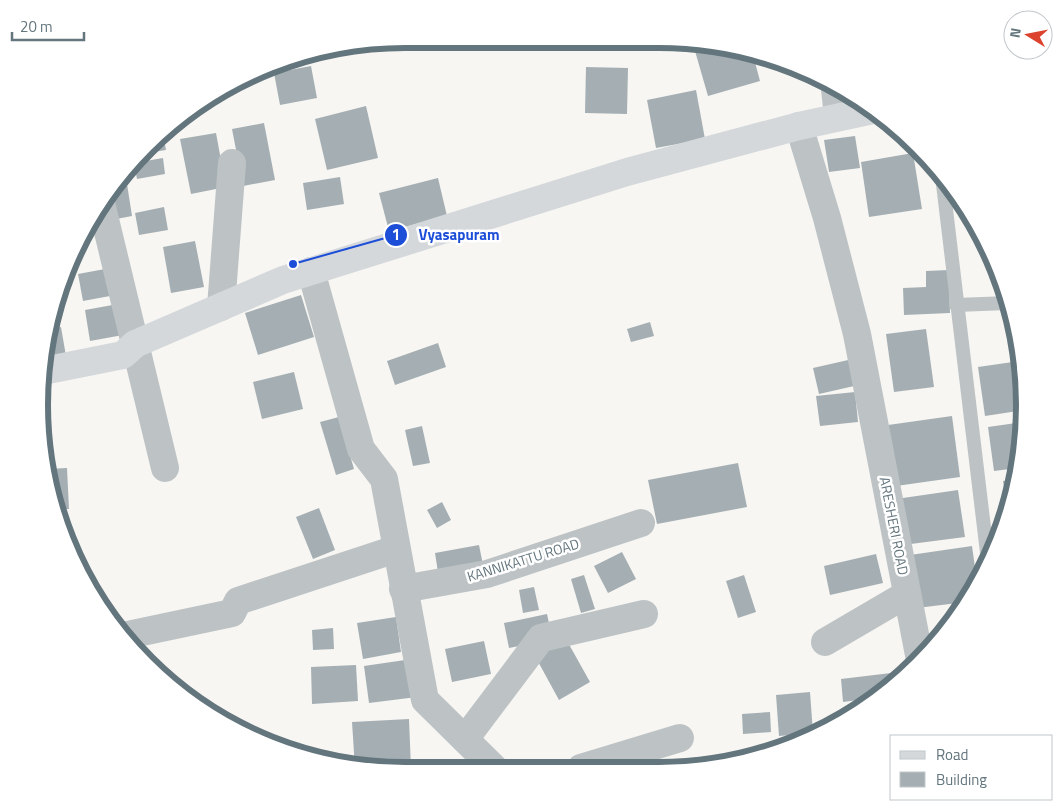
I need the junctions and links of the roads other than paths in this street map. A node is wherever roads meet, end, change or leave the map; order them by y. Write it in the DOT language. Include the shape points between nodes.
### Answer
graph roads {
  1 [pos="836,94"];
  2 [pos="863,112"];
  3 [pos="838,117"];
  4 [pos="799,126"];
  5 [pos="232,163"];
  6 [pos="946,193"];
  7 [pos="103,213"];
  8 [pos="311,271"];
  9 [pos="1001,303"];
  10 [pos="956,305"];
  11 [pos="221,307"];
  12 [pos="135,344"];
  13 [pos="50,370"];
  14 [pos="165,468"];
  15 [pos="641,523"];
  16 [pos="986,546"];
  17 [pos="396,549"];
  18 [pos="403,589"];
  19 [pos="907,594"];
  20 [pos="644,614"];
  21 [pos="131,634"];
  22 [pos="825,642"];
  23 [pos="918,650"];
  24 [pos="680,738"];
  25 [pos="465,739"];
  26 [pos="488,762"];
  27 [pos="601,762"];
  1 -- 3 [label="street"];
  2 -- 3 [label="main road"];
  3 -- 4 [label="main road"];
  4 -- 8 [label="main road" via="627,172"];
  4 -- 19 [label="street, ARESHERI ROAD" via="857,334"];
  5 -- 11 [label="street"];
  6 -- 10 [label="lane"];
  7 -- 12 [label="street"];
  8 -- 11 [label="main road"];
  8 -- 17 [label="street" via="361,449 384,479"];
  9 -- 10 [label="lane"];
  10 -- 16 [label="lane"];
  11 -- 12 [label="main road"];
  12 -- 13 [label="main road" via="123,354"];
  12 -- 14 [label="street"];
  15 -- 18 [label="street, KANNIKATTU ROAD" via="487,574"];
  17 -- 18 [label="street"];
  17 -- 21 [label="street" via="238,601 232,613"];
  18 -- 25 [label="street" via="425,700"];
  19 -- 22 [label="street"];
  19 -- 23 [label="street, ARESHERI ROAD"];
  20 -- 25 [label="street" via="541,638"];
  24 -- 27 [label="street"];
  25 -- 26 [label="street"];
}
